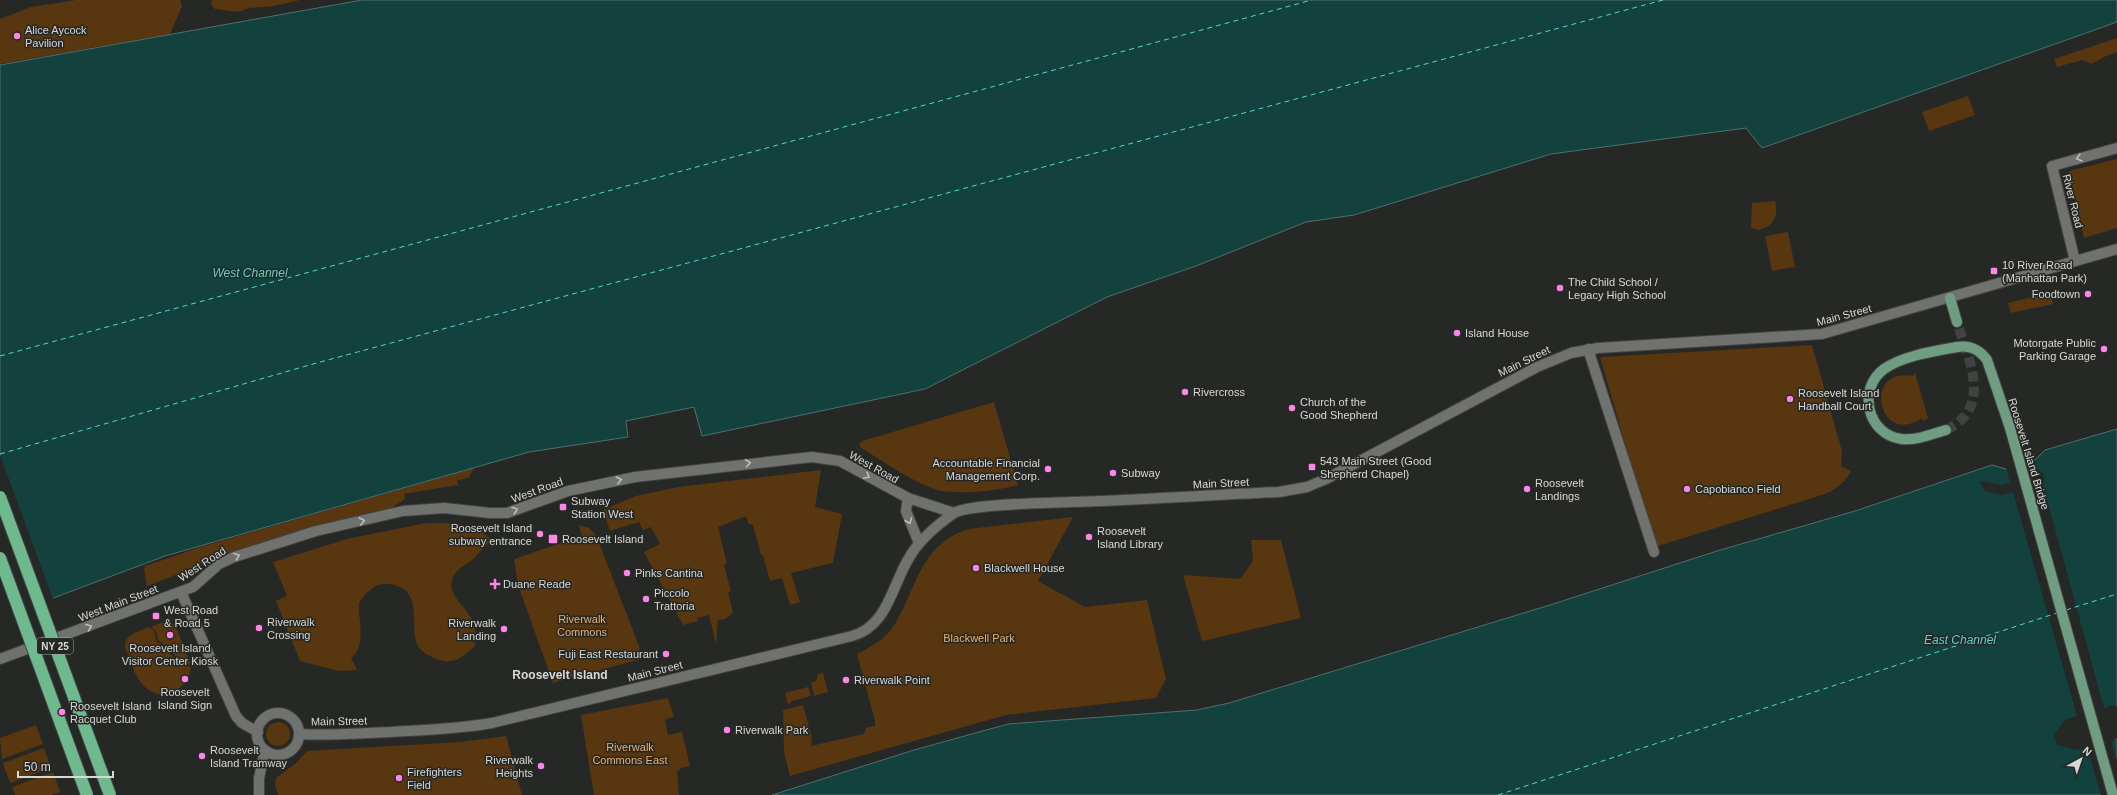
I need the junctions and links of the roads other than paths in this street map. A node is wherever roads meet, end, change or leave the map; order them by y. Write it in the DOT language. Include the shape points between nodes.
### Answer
graph roads {
  1 [pos="2117,148"];
  2 [pos="2117,249"];
  3 [pos="2075,260"];
  4 [pos="1950,298"];
  5 [pos="1957,322"];
  6 [pos="1588,349"];
  7 [pos="1946,430"];
  8 [pos="0,497"];
  9 [pos="908,498"];
  10 [pos="954,513"];
  11 [pos="0,516"];
  12 [pos="919,543"];
  13 [pos="1654,552"];
  14 [pos="0,558"];
  15 [pos="0,576"];
  16 [pos="181,592"];
  17 [pos="0,659"];
  18 [pos="258,732"];
  19 [pos="299,734"];
  20 [pos="265,750"];
  21 [pos="81,795"];
  22 [pos="88,795"];
  23 [pos="103,795"];
  24 [pos="110,795"];
  25 [pos="259,795"];
  26 [pos="2113,795"];
  1 -- 3 [label="street, River Road, one-way" via="2052,166"];
  2 -- 3 [label="street, Main Street"];
  3 -- 4 [label="street, Main Street"];
  4 -- 5 [label="main road"];
  4 -- 6 [label="street, Main Street" via="1810,336"];
  6 -- 10 [label="street, Main Street" via="1566,354 1537,367 1307,487 1280,492 1002,506"];
  6 -- 13 [label="street"];
  7 -- 26 [label="main road, Roosevelt Island Bridge, bridge" via="1913,439 1896,438 1885,432 1873,419 1868,403 1876,376 1894,364 1957,347 1974,348 1982,353 1986,360 2014,440"];
  8 -- 24 [label="highway, NY 25, bridge"];
  9 -- 10 [label="street"];
  9 -- 12 [label="street, one-way" via="906,511"];
  16 -- 9 [label="street, West Road, one-way" via="193,587 226,560 316,531 417,509 444,508 506,513 581,488 661,474 803,457 822,458 848,465"];
  10 -- 12 [label="street, Main Street"];
  11 -- 23 [label="highway"];
  12 -- 19 [label="street, Main Street" via="904,566 886,608 869,627 857,634 492,724 321,735"];
  14 -- 22 [label="highway, bridge"];
  15 -- 21 [label="highway, NY 25"];
  17 -- 16 [label="street, West Main Street, one-way"];
  16 -- 18 [label="street" via="236,716 242,724"];
  18 -- 19 [label="street" via="262,720 280,713 292,718"];
  18 -- 20 [label="street" via="258,739"];
  19 -- 20 [label="street" via="298,742 290,752 277,755"];
  20 -- 25 [label="street" via="259,778"];
}
